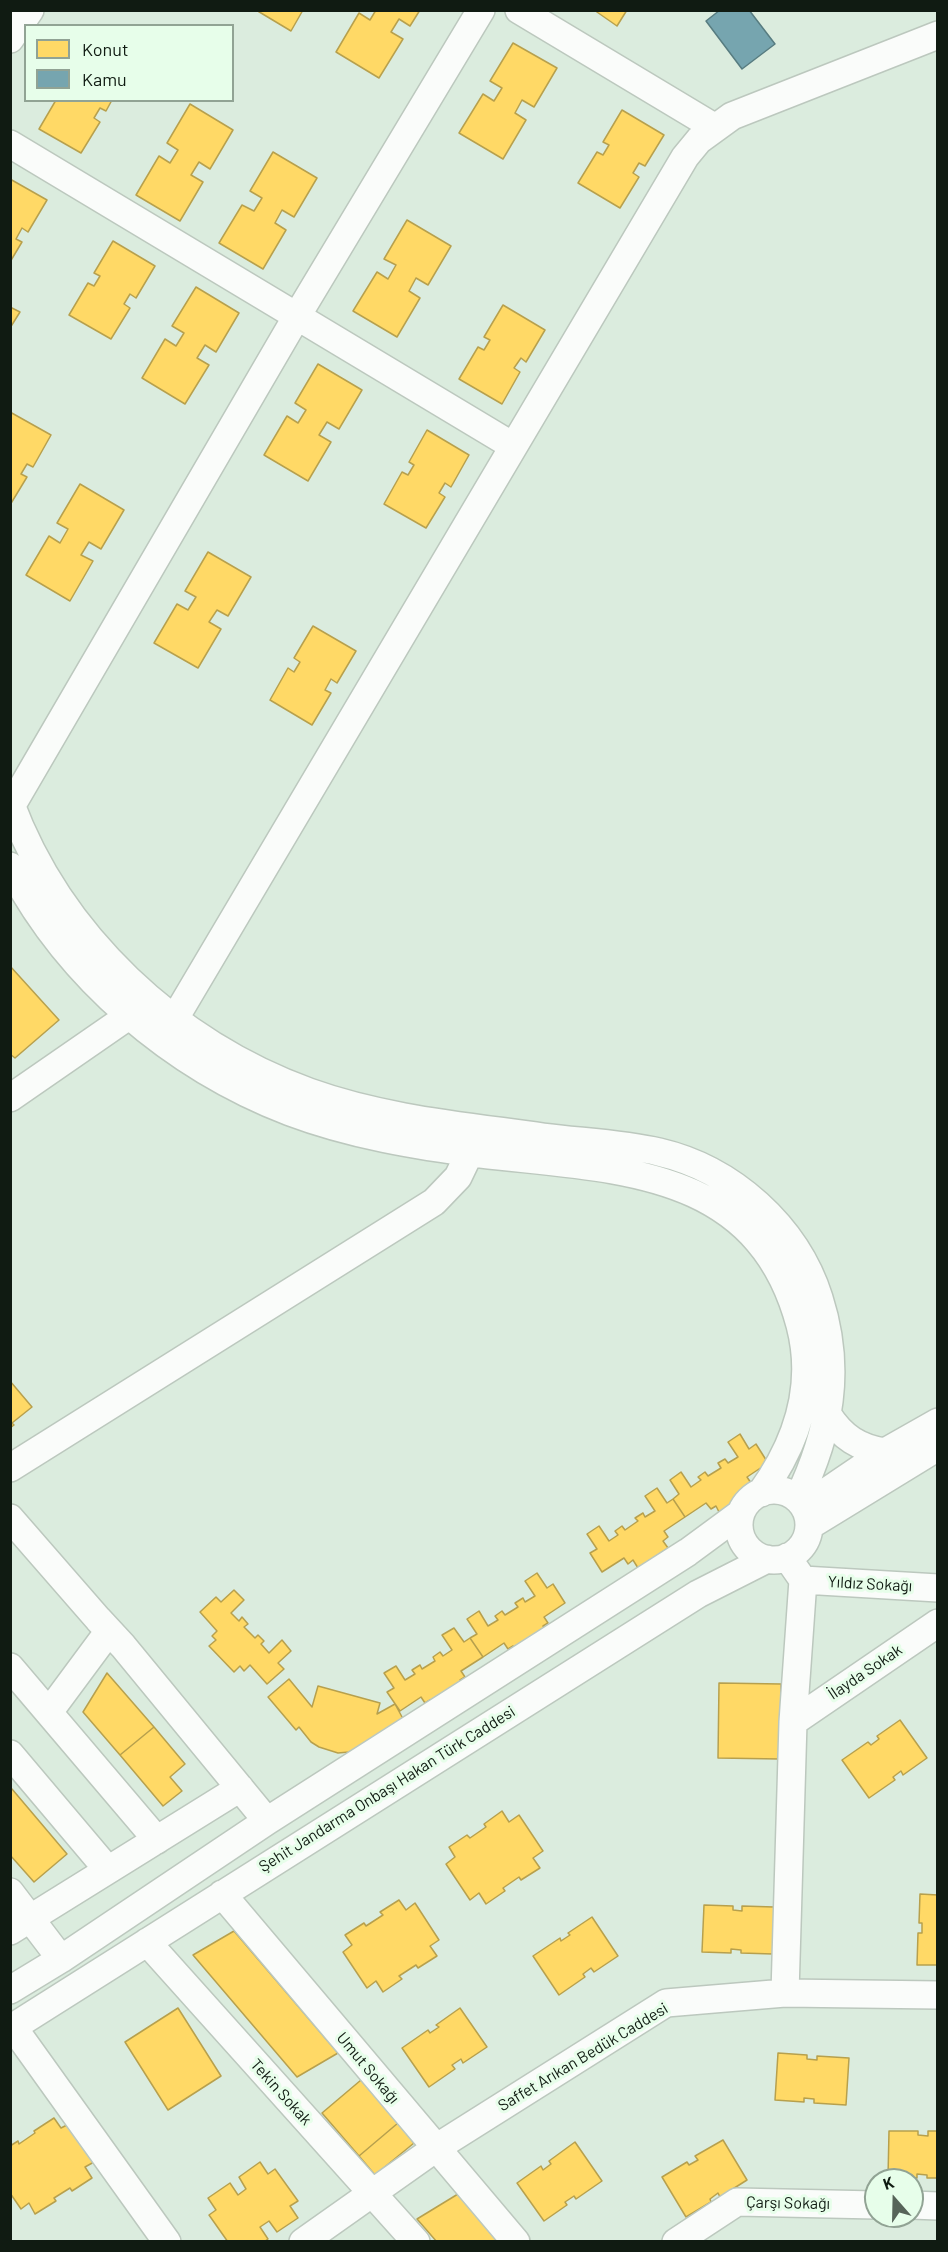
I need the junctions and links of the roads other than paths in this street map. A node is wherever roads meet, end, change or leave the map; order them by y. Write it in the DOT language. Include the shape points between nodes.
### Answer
graph roads {
  1 [pos="30,10"];
  2 [pos="481,10"];
  3 [pos="519,10"];
  4 [pos="938,35"];
  5 [pos="10,39"];
  6 [pos="714,127"];
  7 [pos="10,144"];
  8 [pos="297,316"];
  9 [pos="513,446"];
  10 [pos="11,803"];
  11 [pos="10,866"];
  12 [pos="130,1015"];
  13 [pos="175,1018"];
  14 [pos="10,1098"];
  15 [pos="470,1152"];
  16 [pos="828,1415"];
  17 [pos="938,1422"];
  18 [pos="938,1447"];
  19 [pos="885,1452"];
  20 [pos="10,1468"];
  21 [pos="761,1492"];
  22 [pos="803,1511"];
  23 [pos="741,1514"];
  24 [pos="10,1518"];
  25 [pos="777,1558"];
  26 [pos="803,1580"];
  27 [pos="938,1588"];
  28 [pos="938,1623"];
  29 [pos="109,1631"];
  30 [pos="10,1667"];
  31 [pos="49,1712"];
  32 [pos="793,1722"];
  33 [pos="10,1754"];
  34 [pos="240,1788"];
  35 [pos="267,1821"];
  36 [pos="157,1840"];
  37 [pos="108,1870"];
  38 [pos="10,1892"];
  39 [pos="222,1894"];
  40 [pos="21,1925"];
  41 [pos="147,1942"];
  42 [pos="61,1959"];
  43 [pos="10,1990"];
  44 [pos="785,1993"];
  45 [pos="938,1995"];
  46 [pos="12,2028"];
  47 [pos="436,2148"];
  48 [pos="371,2193"];
  49 [pos="864,2205"];
  50 [pos="167,2241"];
  51 [pos="303,2241"];
  52 [pos="416,2241"];
  53 [pos="516,2241"];
  54 [pos="676,2241"];
  1 -- 5 [label="street"];
  2 -- 8 [label="street"];
  3 -- 6 [label="street"];
  4 -- 6 [label="street" via="752,107"];
  6 -- 9 [label="street" via="685,157"];
  7 -- 8 [label="street"];
  8 -- 9 [label="street"];
  8 -- 10 [label="street"];
  9 -- 13 [label="street"];
  10 -- 13 [label="street" via="44,872 82,929 119,971"];
  11 -- 12 [label="street" via="67,952"];
  12 -- 14 [label="street"];
  12 -- 15 [label="street" via="201,1069 289,1112 358,1134"];
  13 -- 16 [label="street" via="255,1068 344,1104 381,1113 660,1152 722,1178 769,1215 795,1246 812,1278 831,1349"];
  15 -- 20 [label="street" via="458,1177 434,1202"];
  15 -- 21 [label="street" via="621,1171 684,1188 720,1208 768,1252 797,1314 806,1374 803,1406 792,1440"];
  16 -- 19 [label="street" via="855,1443"];
  16 -- 22 [label="street"];
  17 -- 19 [label="street"];
  18 -- 22 [label="street"];
  19 -- 22 [label="street"];
  21 -- 22 [label="street" via="780,1491"];
  21 -- 23 [label="street" via="745,1505"];
  22 -- 25 [label="street" via="802,1544"];
  23 -- 25 [label="street" via="744,1542 758,1556"];
  23 -- 35 [label="street" via="688,1552"];
  24 -- 29 [label="street"];
  25 -- 26 [label="street"];
  25 -- 39 [label="street, Şehit Jandarma Onbaşı Hakan Türk Caddesi" via="698,1594"];
  26 -- 27 [label="street, Yıldız Sokağı"];
  26 -- 32 [label="street"];
  28 -- 32 [label="street, İlayda Sokak"];
  29 -- 31 [label="street"];
  29 -- 34 [label="street"];
  30 -- 31 [label="street"];
  31 -- 36 [label="street"];
  32 -- 44 [label="street"];
  33 -- 37 [label="street"];
  34 -- 35 [label="street"];
  34 -- 36 [label="street"];
  35 -- 42 [label="street"];
  36 -- 37 [label="street"];
  37 -- 40 [label="street"];
  38 -- 40 [label="street"];
  39 -- 41 [label="street, Şehit Jandarma Onbaşı Hakan Türk Caddesi"];
  39 -- 47 [label="street, Umut Sokağı"];
  40 -- 42 [label="street"];
  41 -- 46 [label="street, Şehit Jandarma Onbaşı Hakan Türk Caddesi"];
  41 -- 48 [label="street, Tekin Sokak"];
  42 -- 43 [label="street"];
  44 -- 45 [label="street, Saffet Arıkan Bedük Caddesi"];
  44 -- 47 [label="street, Saffet Arıkan Bedük Caddesi" via="666,2003"];
  46 -- 50 [label="street"];
  47 -- 48 [label="street, Saffet Arıkan Bedük Caddesi"];
  47 -- 53 [label="street, Umut Sokağı"];
  48 -- 51 [label="street, Saffet Arıkan Bedük Caddesi"];
  48 -- 52 [label="street, Tekin Sokak"];
  49 -- 54 [label="street, Çarşı Sokağı" via="737,2202"];
}
